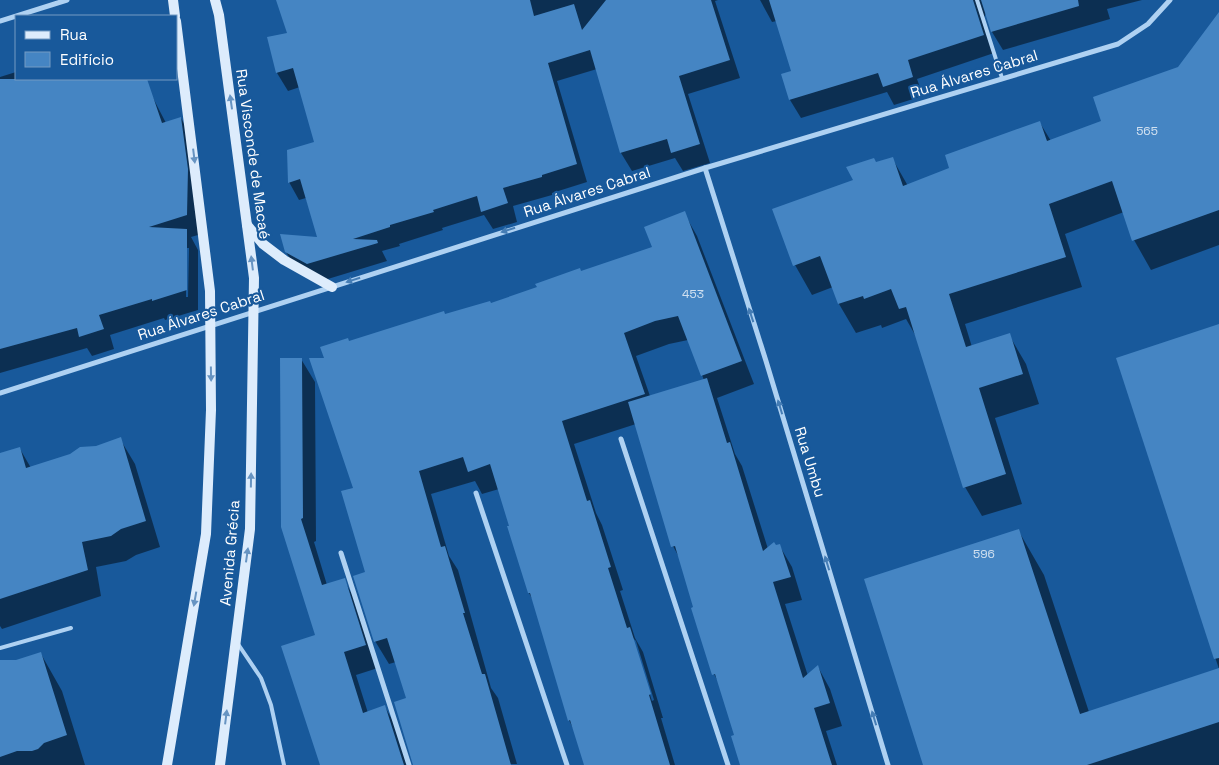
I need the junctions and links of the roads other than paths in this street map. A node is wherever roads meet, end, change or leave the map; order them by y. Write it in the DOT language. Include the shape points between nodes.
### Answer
graph roads {
  1 [pos="67,0"];
  2 [pos="173,0"];
  3 [pos="215,0"];
  4 [pos="977,0"];
  5 [pos="1170,0"];
  6 [pos="19,15"];
  7 [pos="175,15"];
  8 [pos="15,16"];
  9 [pos="0,21"];
  10 [pos="178,37"];
  11 [pos="1002,78"];
  12 [pos="705,168"];
  13 [pos="247,225"];
  14 [pos="332,287"];
  15 [pos="253,312"];
  16 [pos="210,326"];
  17 [pos="0,393"];
  18 [pos="621,439"];
  19 [pos="476,494"];
  20 [pos="341,553"];
  21 [pos="71,628"];
  22 [pos="236,640"];
  23 [pos="0,648"];
  24 [pos="168,765"];
  25 [pos="220,765"];
  26 [pos="284,765"];
  27 [pos="409,765"];
  28 [pos="568,765"];
  29 [pos="728,765"];
  30 [pos="888,765"];
  1 -- 6 [label="street"];
  2 -- 7 [label="street"];
  13 -- 3 [label="street, Rua Visconde de Macaé, one-way"];
  4 -- 11 [label="lane"];
  5 -- 11 [label="street, Rua Álvares Cabral" via="1148,24 1118,44"];
  8 -- 9 [label="street"];
  10 -- 16 [label="street, one-way" via="208,272"];
  11 -- 12 [label="street, Rua Álvares Cabral"];
  12 -- 14 [label="street, Rua Álvares Cabral, one-way"];
  30 -- 12 [label="street, Rua Umbu, one-way"];
  13 -- 14 [label="street" via="263,244 284,260"];
  15 -- 13 [label="street, Rua Visconde de Macaé, one-way" via="254,278"];
  14 -- 15 [label="street, Rua Álvares Cabral"];
  15 -- 16 [label="street, Rua Álvares Cabral"];
  22 -- 15 [label="street, Avenida Grécia, one-way" via="250,529"];
  16 -- 17 [label="street, Rua Álvares Cabral"];
  16 -- 24 [label="street, Avenida Grécia, one-way" via="211,410 206,534"];
  18 -- 29 [label="street"];
  19 -- 28 [label="street"];
  20 -- 27 [label="street"];
  21 -- 23 [label="lane"];
  25 -- 22 [label="street, Avenida Grécia, one-way"];
  22 -- 26 [label="lane" via="261,678 271,704"];
}
